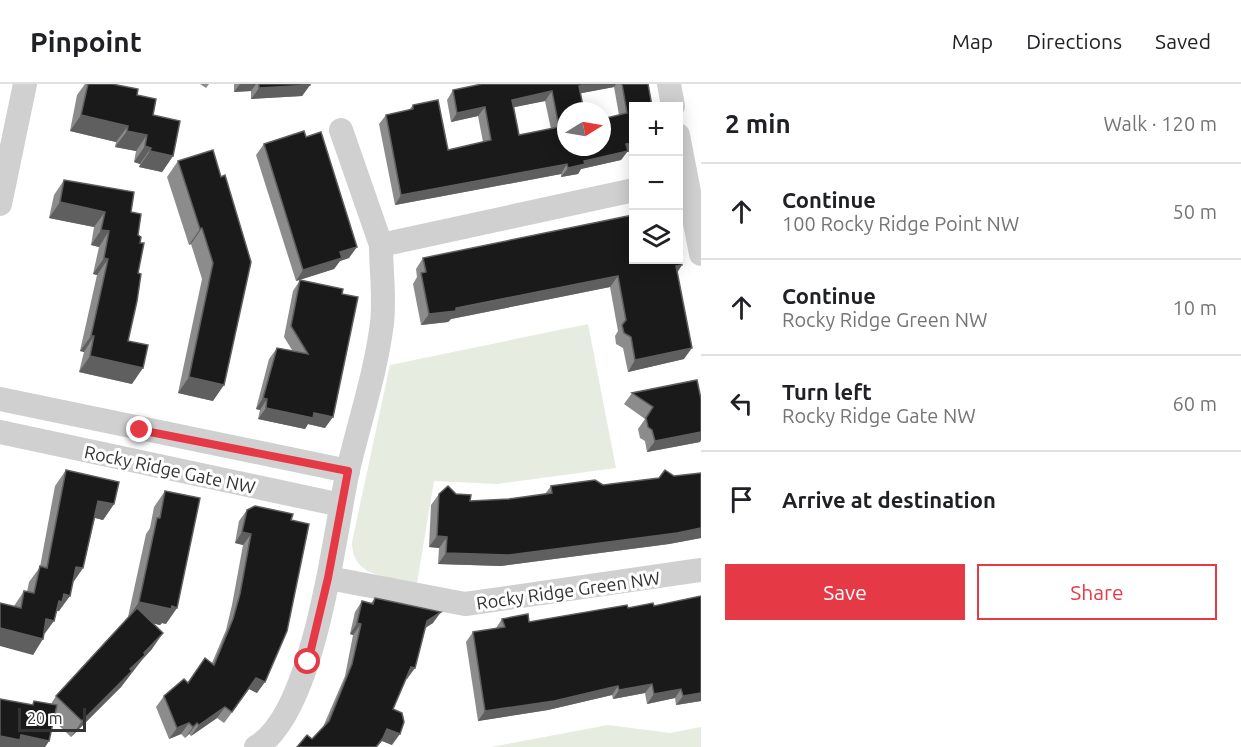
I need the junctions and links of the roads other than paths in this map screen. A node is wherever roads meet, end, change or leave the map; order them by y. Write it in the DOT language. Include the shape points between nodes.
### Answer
graph roads {
  1 [pos="25,84"];
  2 [pos="669,84"];
  3 [pos="672,102"];
  4 [pos="341,130"];
  5 [pos="683,183"];
  6 [pos="629,191"];
  7 [pos="0,204"];
  8 [pos="381,245"];
  9 [pos="701,254"];
  10 [pos="0,399"];
  11 [pos="0,432"];
  12 [pos="348,471"];
  13 [pos="341,505"];
  14 [pos="701,570"];
  15 [pos="328,578"];
  16 [pos="256,747"];
  1 -- 7 [label="street"];
  2 -- 3 [label="street"];
  4 -- 8 [label="street"];
  5 -- 9 [label="street"];
  6 -- 8 [label="street"];
  8 -- 12 [label="street" via="382,322"];
  10 -- 12 [label="street, Rocky Ridge Gate NW"];
  11 -- 13 [label="street, Rocky Ridge Gate NW"];
  12 -- 13 [label="street"];
  13 -- 15 [label="street"];
  14 -- 15 [label="street, Rocky Ridge Green NW" via="465,604"];
  15 -- 16 [label="street" via="308,662 289,711"];
}
